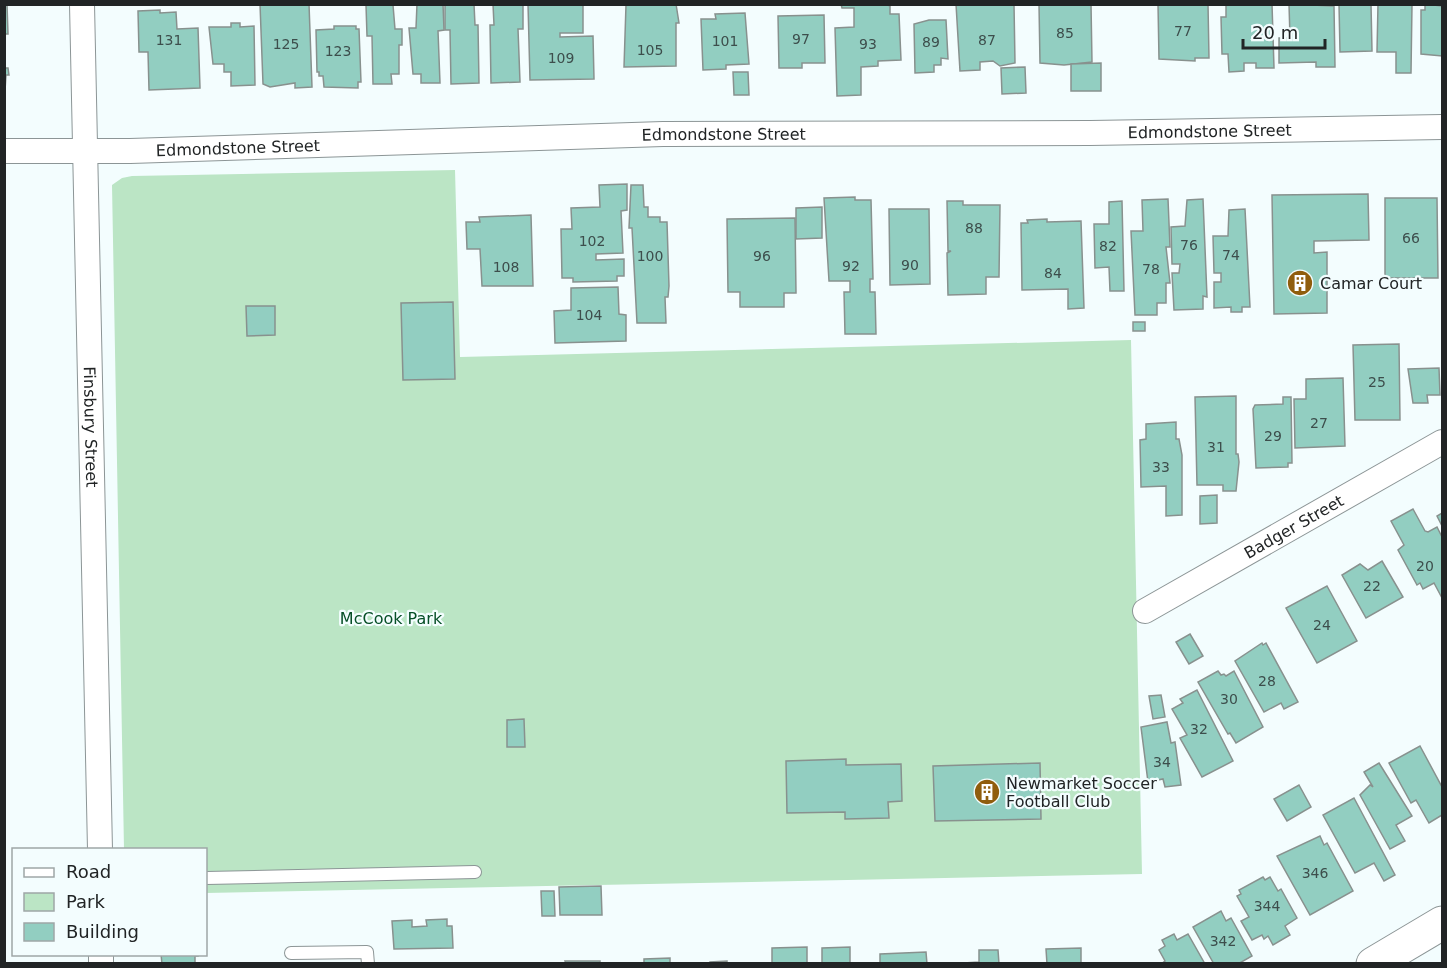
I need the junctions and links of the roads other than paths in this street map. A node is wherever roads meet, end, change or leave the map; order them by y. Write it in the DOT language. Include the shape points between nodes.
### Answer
graph roads {
  1 [pos="82,4"];
  2 [pos="1443,127"];
  3 [pos="4,151"];
  4 [pos="86,151"];
  5 [pos="1443,442"];
  6 [pos="1145,611"];
  7 [pos="100,848"];
  8 [pos="475,872"];
  9 [pos="207,878"];
  10 [pos="1443,923"];
  11 [pos="291,953"];
  12 [pos="368,963"];
  13 [pos="1373,963"];
  1 -- 4 [label="street, Finsbury Street"];
  2 -- 4 [label="street, Edmondstone Street" via="1090,134 663,134"];
  3 -- 4 [label="street, Edmondstone Street"];
  4 -- 7 [label="street, Finsbury Street"];
  5 -- 6 [label="street, Badger Street"];
  8 -- 9 [label="lane"];
  10 -- 13 [label="main road"];
  11 -- 12 [label="lane" via="367,952"];
}
